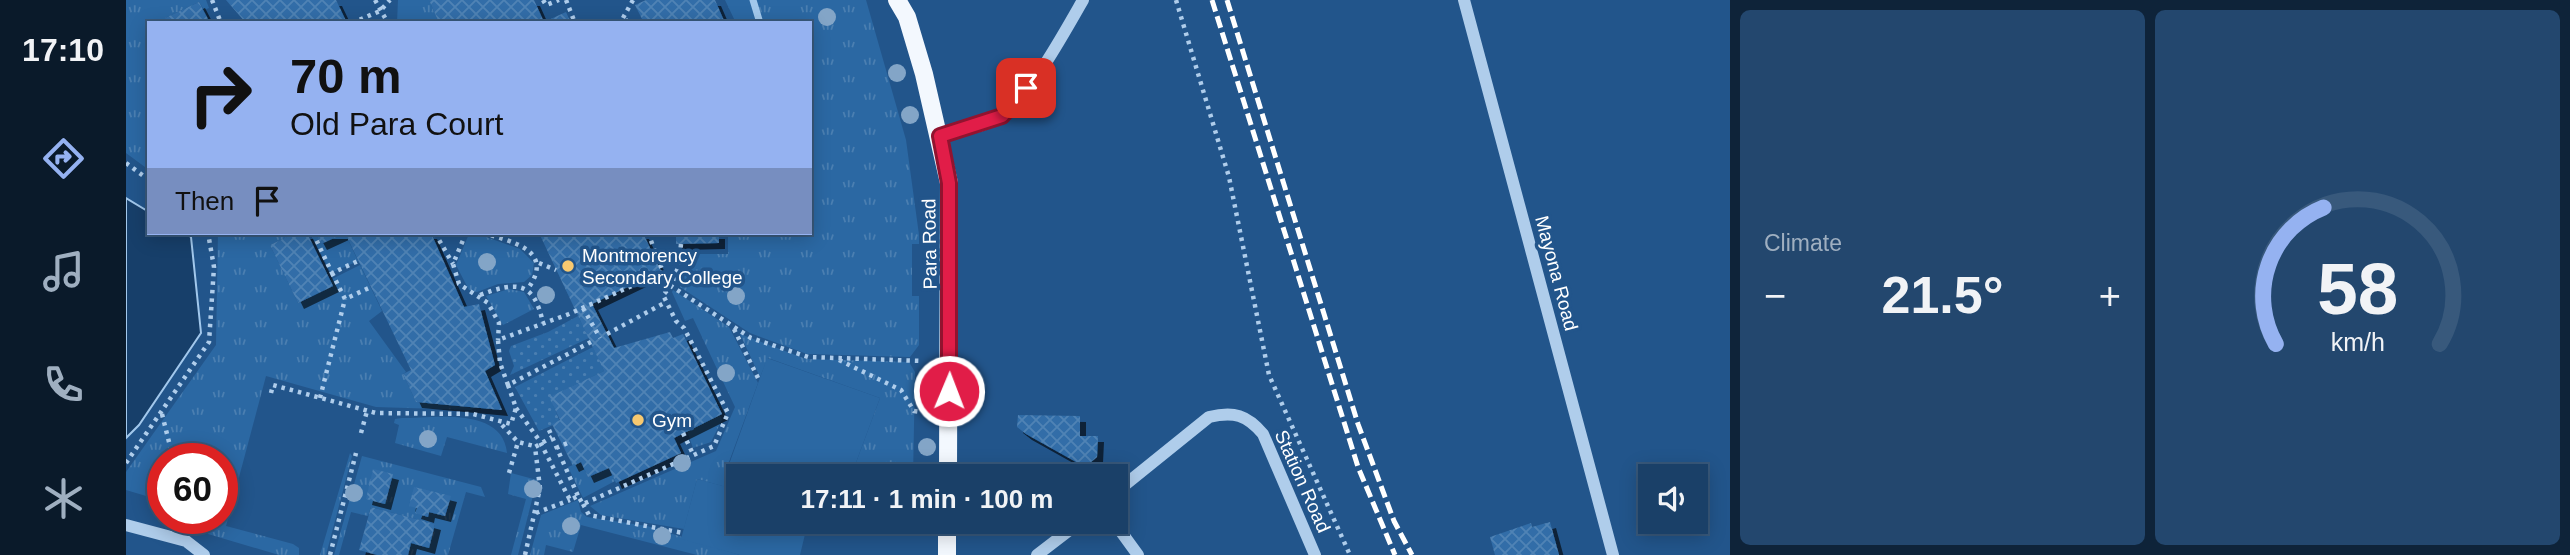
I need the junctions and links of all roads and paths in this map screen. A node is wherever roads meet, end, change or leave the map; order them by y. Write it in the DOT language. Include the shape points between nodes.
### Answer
graph roads {
  1 [pos="212,0"];
  2 [pos="375,0"];
  3 [pos="390,0"];
  4 [pos="544,0"];
  5 [pos="559,0"];
  6 [pos="566,0"];
  7 [pos="633,0"];
  8 [pos="897,0"];
  9 [pos="1083,0"];
  10 [pos="1176,0"];
  11 [pos="1464,0"];
  12 [pos="907,8"];
  13 [pos="380,11"];
  14 [pos="622,20"];
  15 [pos="220,21"];
  16 [pos="357,21"];
  17 [pos="387,21"];
  18 [pos="574,21"];
  19 [pos="940,136"];
  20 [pos="126,163"];
  21 [pos="147,179"];
  22 [pos="208,235"];
  23 [pos="314,235"];
  24 [pos="436,235"];
  25 [pos="465,235"];
  26 [pos="489,235"];
  27 [pos="649,235"];
  28 [pos="681,244"];
  29 [pos="358,261"];
  30 [pos="538,263"];
  31 [pos="453,264"];
  32 [pos="556,270"];
  33 [pos="663,272"];
  34 [pos="332,273"];
  35 [pos="671,286"];
  36 [pos="370,287"];
  37 [pos="527,290"];
  38 [pos="479,295"];
  39 [pos="345,299"];
  40 [pos="666,302"];
  41 [pos="583,308"];
  42 [pos="543,323"];
  43 [pos="734,328"];
  44 [pos="607,334"];
  45 [pos="600,338"];
  46 [pos="498,340"];
  47 [pos="591,342"];
  48 [pos="835,358"];
  49 [pos="922,361"];
  50 [pos="759,380"];
  51 [pos="508,385"];
  52 [pos="271,393"];
  53 [pos="320,398"];
  54 [pos="516,408"];
  55 [pos="367,411"];
  56 [pos="921,412"];
  57 [pos="162,413"];
  58 [pos="502,424"];
  59 [pos="549,430"];
  60 [pos="361,433"];
  61 [pos="683,433"];
  62 [pos="552,437"];
  63 [pos="518,442"];
  64 [pos="540,442"];
  65 [pos="570,442"];
  66 [pos="169,443"];
  67 [pos="535,447"];
  68 [pos="556,448"];
  69 [pos="356,453"];
  70 [pos="693,454"];
  71 [pos="126,463"];
  72 [pos="948,464"];
  73 [pos="509,473"];
  74 [pos="1128,482"];
  75 [pos="578,496"];
  76 [pos="570,500"];
  77 [pos="583,504"];
  78 [pos="536,513"];
  79 [pos="126,525"];
  80 [pos="683,533"];
  81 [pos="947,534"];
  82 [pos="1064,534"];
  83 [pos="1123,534"];
  84 [pos="203,554"];
  85 [pos="330,555"];
  86 [pos="525,555"];
  87 [pos="947,555"];
  88 [pos="1037,555"];
  89 [pos="1138,555"];
  90 [pos="1315,555"];
  91 [pos="1350,555"];
  92 [pos="1613,555"];
  1 -- 15 [label="path"];
  2 -- 13 [label="path"];
  3 -- 13 [label="path"];
  4 -- 5 [label="path" via="546,5"];
  6 -- 18 [label="path"];
  7 -- 14 [label="path"];
  8 -- 12 [label="main road, Para Road"];
  9 -- 19 [label="street" via="1008,111 994,120"];
  10 -- 91 [label="path" via="1229,177 1269,375"];
  11 -- 92 [label="street, Mayona Road"];
  12 -- 19 [label="main road, Para Road"];
  13 -- 16 [label="path"];
  13 -- 17 [label="path"];
  19 -- 72 [label="main road, Para Road" via="949,183"];
  20 -- 21 [label="path"];
  22 -- 57 [label="path" via="214,267 209,342"];
  23 -- 34 [label="path"];
  24 -- 31 [label="path"];
  25 -- 31 [label="path"];
  26 -- 30 [label="path" via="525,248"];
  27 -- 33 [label="path"];
  28 -- 35 [label="path"];
  29 -- 34 [label="path"];
  30 -- 32 [label="path"];
  30 -- 37 [label="path"];
  31 -- 38 [label="path" via="459,284"];
  33 -- 35 [label="path"];
  33 -- 41 [label="path"];
  34 -- 39 [label="path"];
  35 -- 40 [label="path" via="663,295"];
  35 -- 43 [label="path"];
  36 -- 39 [label="path"];
  37 -- 38 [label="path" via="515,286"];
  37 -- 42 [label="path" via="537,302"];
  38 -- 46 [label="path" via="499,323"];
  39 -- 53 [label="path"];
  40 -- 44 [label="path"];
  40 -- 70 [label="path" via="728,413 714,446"];
  41 -- 42 [label="path"];
  41 -- 45 [label="path"];
  42 -- 46 [label="path"];
  43 -- 48 [label="path" via="808,357"];
  43 -- 50 [label="path"];
  46 -- 51 [label="path"];
  47 -- 51 [label="path"];
  48 -- 49 [label="path"];
  48 -- 56 [label="path" via="891,383 914,411"];
  51 -- 54 [label="path"];
  52 -- 53 [label="path" via="273,385"];
  53 -- 55 [label="path"];
  54 -- 58 [label="path" via="511,424"];
  54 -- 64 [label="path"];
  55 -- 58 [label="path" via="473,414"];
  55 -- 60 [label="path"];
  57 -- 66 [label="path"];
  57 -- 71 [label="path"];
  58 -- 63 [label="path"];
  59 -- 62 [label="path"];
  61 -- 70 [label="path"];
  62 -- 64 [label="path"];
  62 -- 68 [label="path"];
  63 -- 67 [label="path"];
  63 -- 73 [label="path"];
  64 -- 67 [label="path"];
  64 -- 76 [label="path"];
  65 -- 68 [label="path"];
  67 -- 78 [label="path" via="540,488"];
  68 -- 75 [label="path"];
  69 -- 85 [label="path"];
  70 -- 77 [label="path"];
  74 -- 90 [label="street, Station Road" via="1209,417 1239,414 1263,435"];
  75 -- 76 [label="path"];
  75 -- 77 [label="path"];
  76 -- 78 [label="path"];
  77 -- 80 [label="path" via="589,515"];
  78 -- 86 [label="path"];
  79 -- 84 [label="street" via="186,541"];
  81 -- 87 [label="main road"];
  82 -- 88 [label="street"];
  83 -- 89 [label="street"];
}
